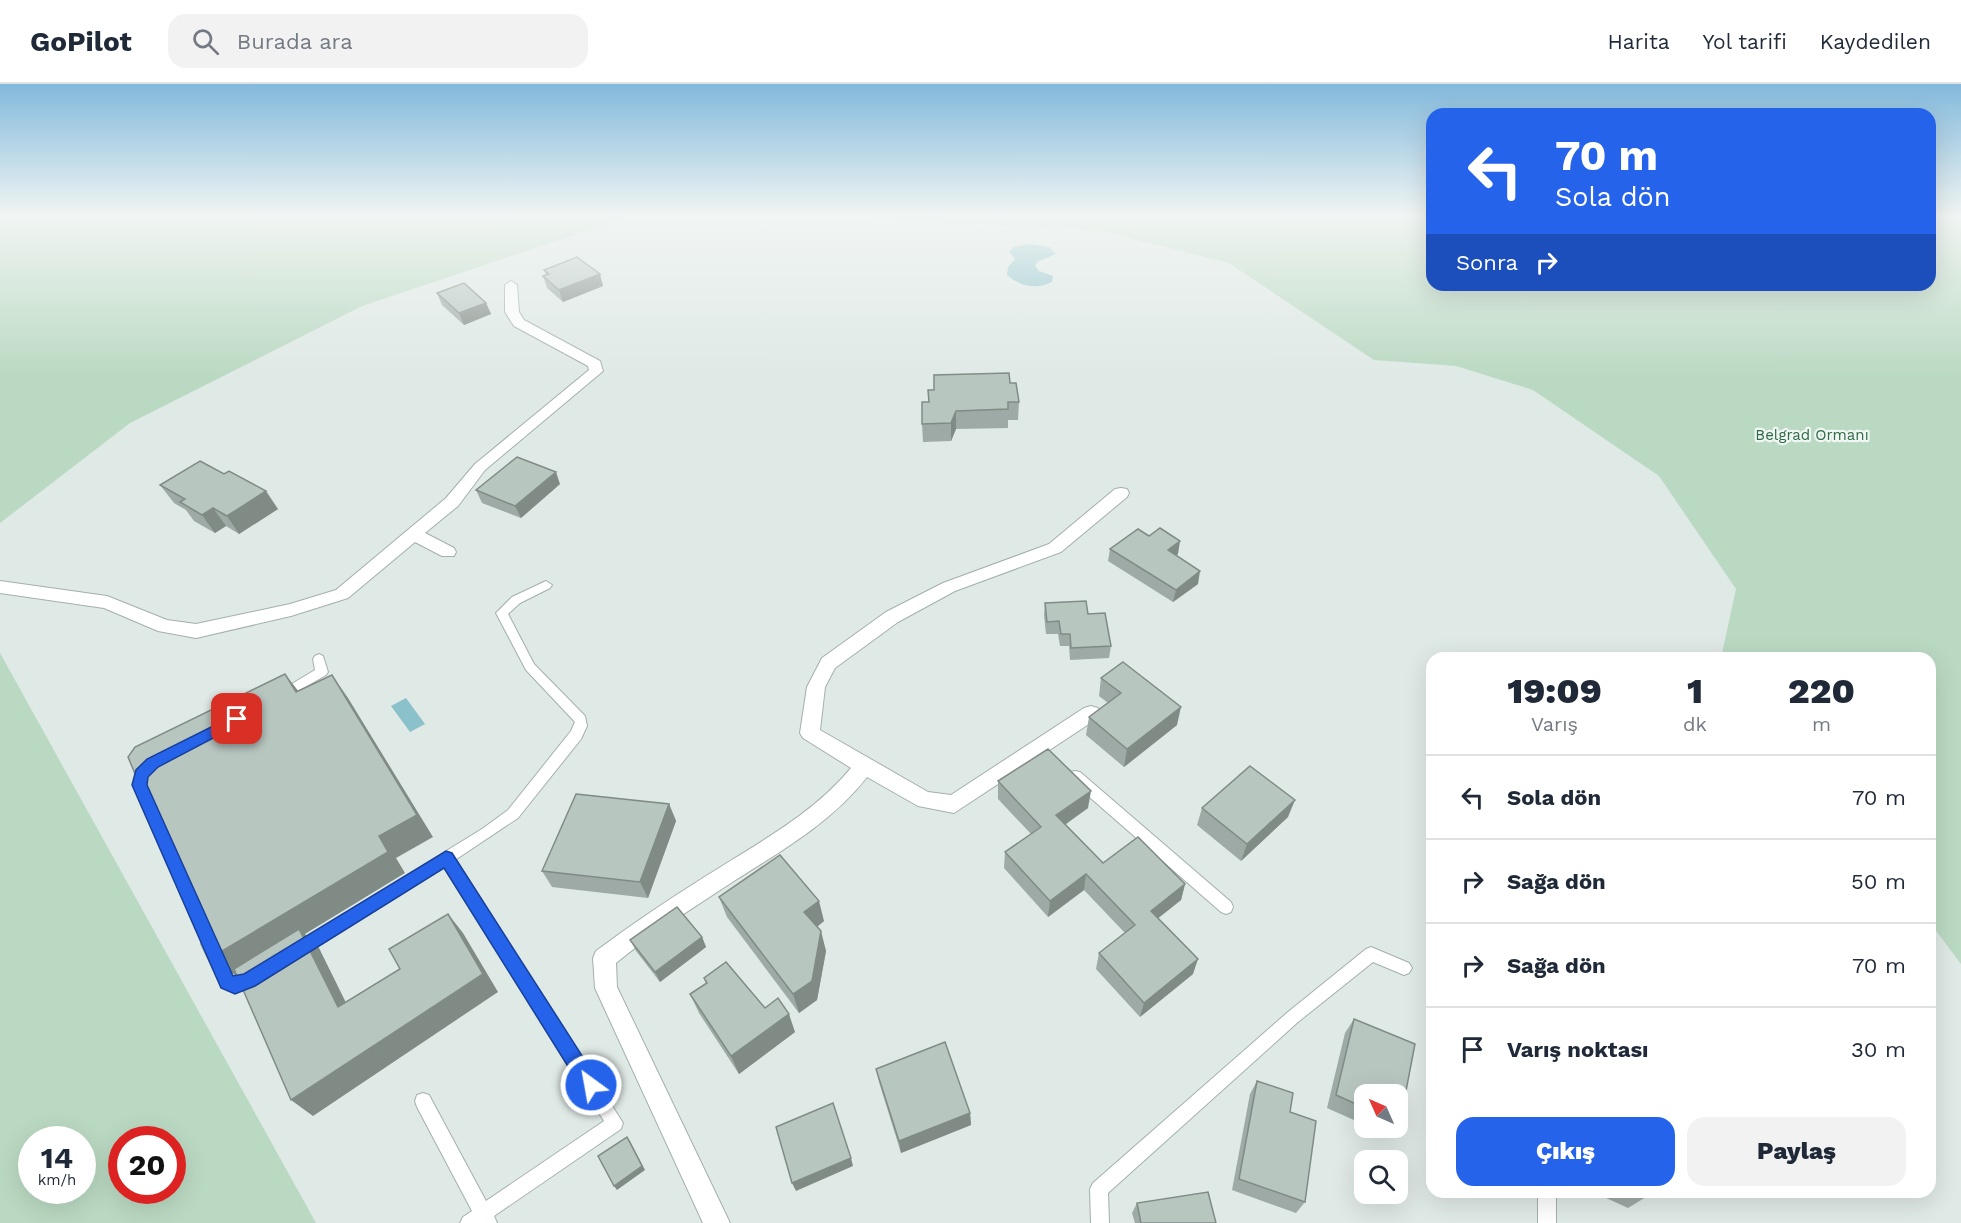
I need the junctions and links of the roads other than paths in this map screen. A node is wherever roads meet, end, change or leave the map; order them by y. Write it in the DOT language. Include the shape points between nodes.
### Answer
graph roads {
  1 [pos="511,285"];
  2 [pos="1121,494"];
  3 [pos="414,534"];
  4 [pos="448,552"];
  5 [pos="546,585"];
  6 [pos="0,587"];
  7 [pos="319,659"];
  8 [pos="272,700"];
  9 [pos="1091,713"];
  10 [pos="864,766"];
  11 [pos="1067,770"];
  12 [pos="446,858"];
  13 [pos="1226,907"];
  14 [pos="202,931"];
  15 [pos="288,956"];
  16 [pos="269,968"];
  17 [pos="1404,968"];
  18 [pos="423,1101"];
  19 [pos="1547,1198"];
  20 [pos="486,1218"];
  21 [pos="469,1223"];
  22 [pos="717,1223"];
  23 [pos="1100,1223"];
  24 [pos="1547,1223"];
  1 -- 3 [label="street" via="512,312 519,323 595,364 596,371 480,467 452,502"];
  2 -- 10 [label="street" via="1055,548 949,587 892,617 828,663 816,687 810,733"];
  3 -- 4 [label="street"];
  3 -- 6 [label="street" via="342,594 196,631 164,626 107,602"];
  5 -- 12 [label="lane" via="516,600 502,613 530,667 577,716 581,726 513,814"];
  7 -- 8 [label="lane" via="322,672"];
  9 -- 10 [label="street" via="1045,751 954,804 925,800"];
  10 -- 22 [label="street" via="826,806 752,860 642,927 604,958 606,988"];
  11 -- 13 [label="lane"];
  12 -- 15 [label="lane"];
  12 -- 20 [label="lane" via="615,1123"];
  14 -- 16 [label="lane" via="227,982 235,986"];
  17 -- 23 [label="lane" via="1371,954 1293,1017 1099,1189"];
  18 -- 20 [label="lane"];
  19 -- 24 [label="lane"];
  20 -- 21 [label="lane"];
}
